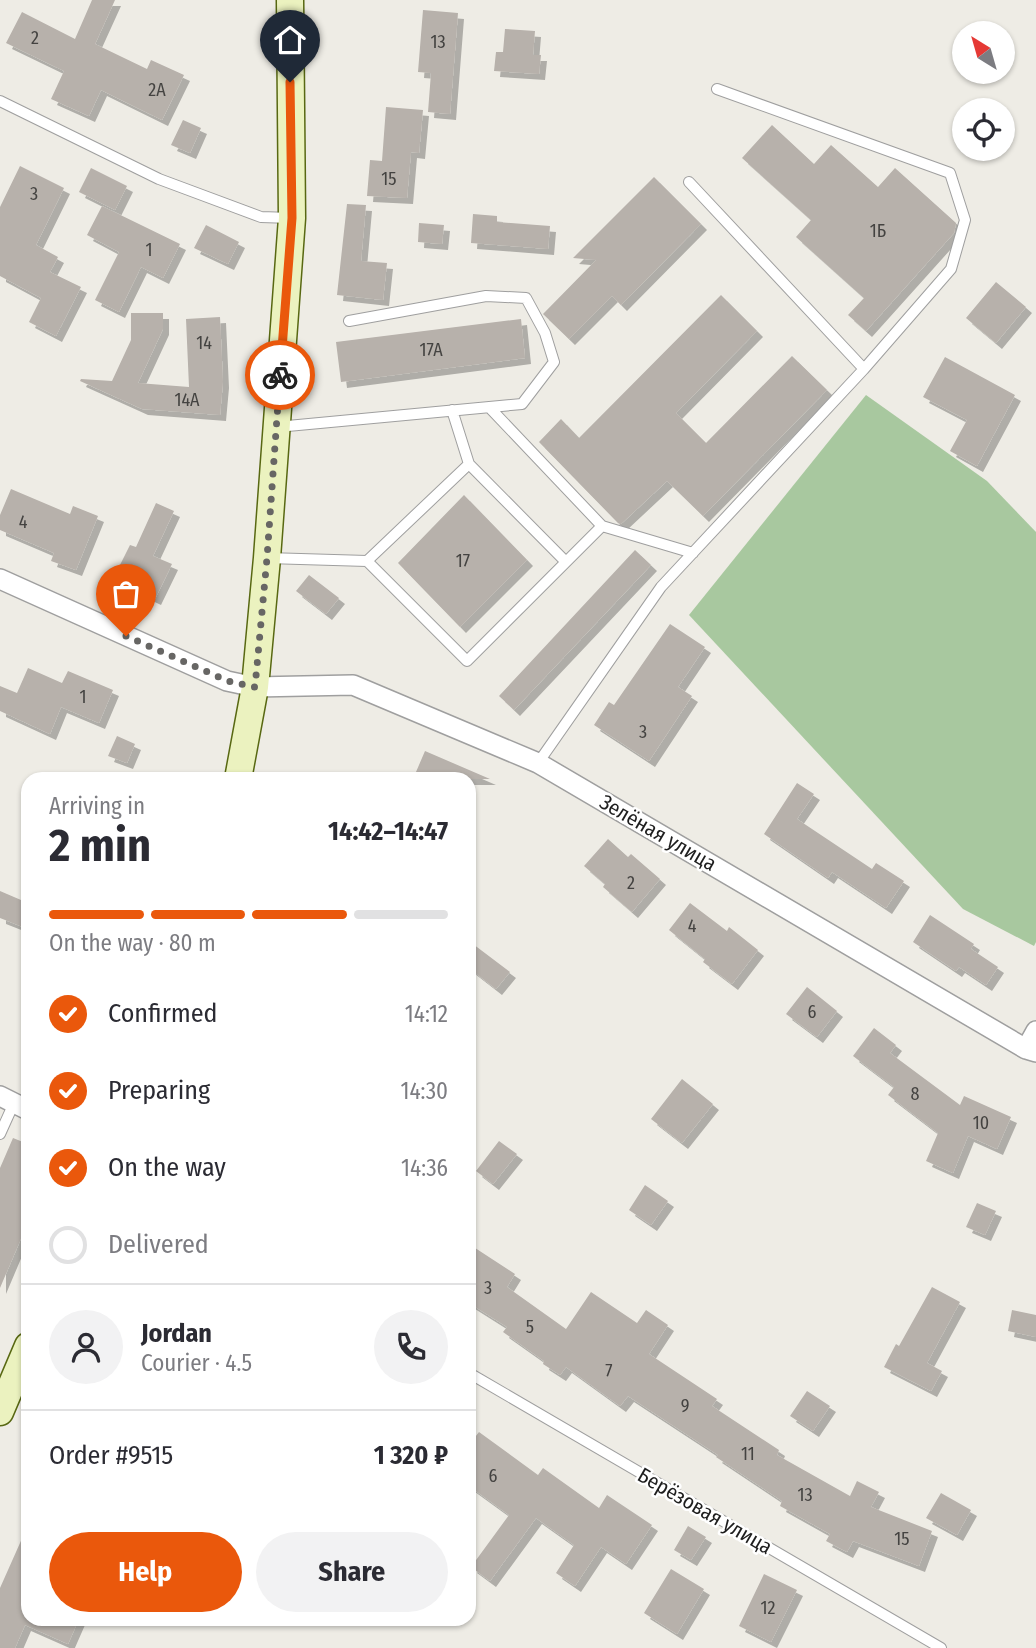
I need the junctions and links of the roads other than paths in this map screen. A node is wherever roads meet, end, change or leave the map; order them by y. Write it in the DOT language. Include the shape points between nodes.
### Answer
graph roads {
  1 [pos="290,0"];
  2 [pos="718,89"];
  3 [pos="0,101"];
  4 [pos="689,182"];
  5 [pos="292,218"];
  6 [pos="349,321"];
  7 [pos="863,369"];
  8 [pos="489,407"];
  9 [pos="452,410"];
  10 [pos="277,427"];
  11 [pos="469,464"];
  12 [pos="602,526"];
  13 [pos="693,553"];
  14 [pos="267,558"];
  15 [pos="367,561"];
  16 [pos="566,562"];
  17 [pos="0,579"];
  18 [pos="255,687"];
  19 [pos="538,763"];
  20 [pos="239,772"];
  21 [pos="1036,1031"];
  22 [pos="1031,1050"];
  23 [pos="14,1103"];
  24 [pos="0,1134"];
  25 [pos="21,1362"];
  26 [pos="476,1377"];
  27 [pos="0,1412"];
  28 [pos="941,1648"];
  1 -- 5 [label="street"];
  2 -- 7 [label="lane" via="950,173 965,220 951,269"];
  3 -- 5 [label="lane" via="159,179 261,217"];
  4 -- 7 [label="lane"];
  5 -- 10 [label="street"];
  6 -- 8 [label="lane" via="486,296 526,298 554,362 522,404"];
  7 -- 13 [label="lane"];
  8 -- 9 [label="lane"];
  8 -- 12 [label="lane"];
  9 -- 10 [label="lane"];
  9 -- 11 [label="lane"];
  10 -- 14 [label="street"];
  11 -- 15 [label="lane"];
  11 -- 16 [label="lane"];
  12 -- 13 [label="lane"];
  12 -- 16 [label="lane"];
  13 -- 19 [label="lane" via="661,587"];
  14 -- 15 [label="lane"];
  14 -- 18 [label="street"];
  15 -- 16 [label="lane" via="467,661"];
  17 -- 18 [label="street, Зелёная улица" via="228,681"];
  18 -- 19 [label="street, Зелёная улица" via="353,685"];
  18 -- 20 [label="street"];
  19 -- 22 [label="street, Зелёная улица"];
  21 -- 22 [label="street"];
  23 -- 24 [label="lane"];
  25 -- 27 [label="street"];
  26 -- 28 [label="lane, Берёзовая улица"];
}
